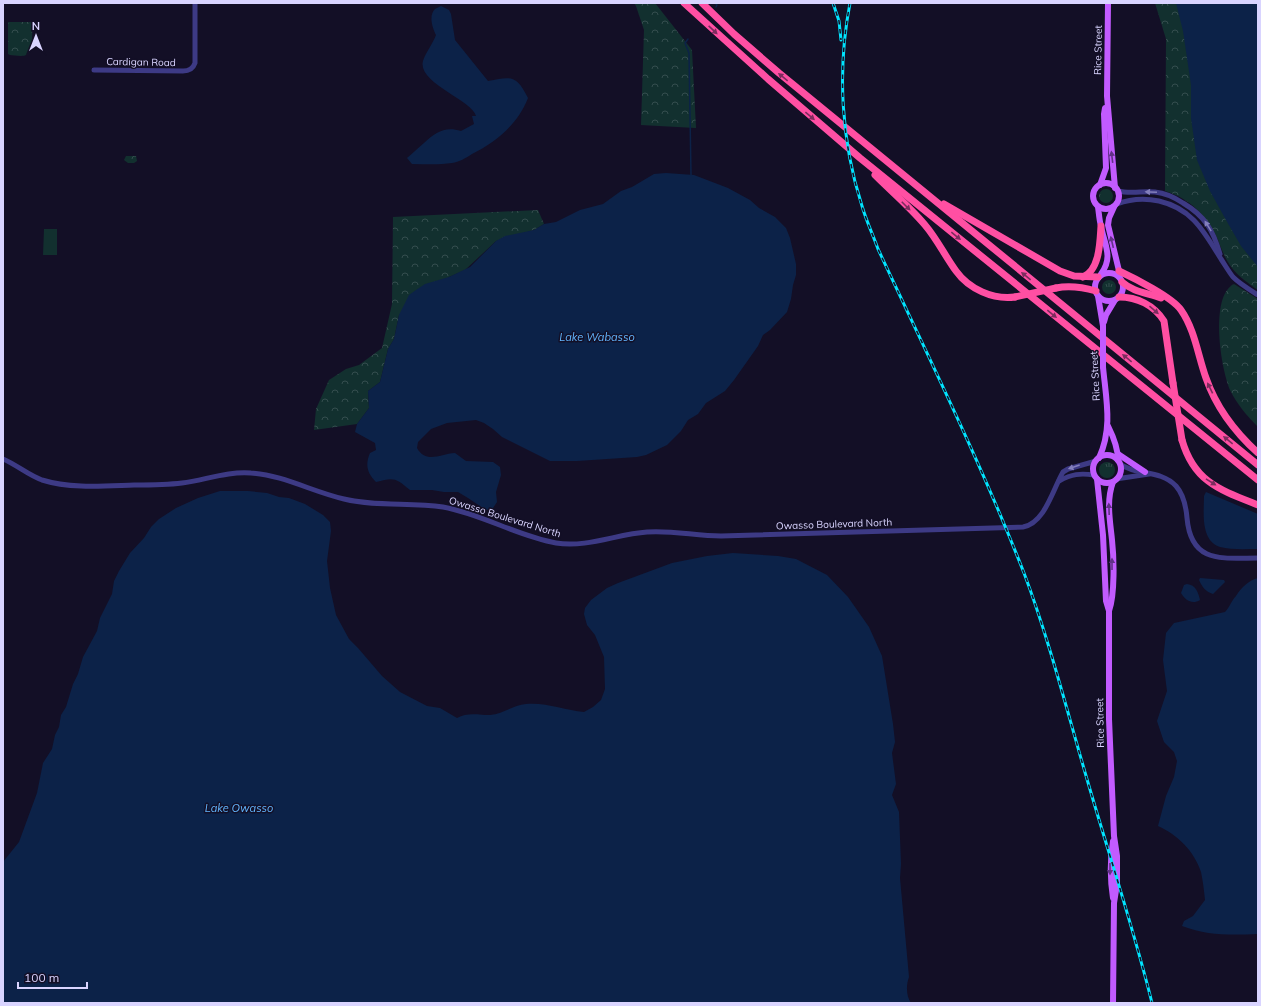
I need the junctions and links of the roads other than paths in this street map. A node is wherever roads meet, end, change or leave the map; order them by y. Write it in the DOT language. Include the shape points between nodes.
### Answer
graph roads {
  1 [pos="195,3"];
  2 [pos="684,3"];
  3 [pos="702,3"];
  4 [pos="1108,3"];
  5 [pos="94,70"];
  6 [pos="1107,96"];
  7 [pos="860,158"];
  8 [pos="1100,185"];
  9 [pos="1117,189"];
  10 [pos="926,194"];
  11 [pos="1115,205"];
  12 [pos="1098,207"];
  13 [pos="1101,226"];
  14 [pos="1221,259"];
  15 [pos="1100,275"];
  16 [pos="1083,277"];
  17 [pos="1121,277"];
  18 [pos="1097,293"];
  19 [pos="1258,295"];
  20 [pos="1117,298"];
  21 [pos="1183,315"];
  22 [pos="1103,326"];
  23 [pos="1108,426"];
  24 [pos="1258,453"];
  25 [pos="3,459"];
  26 [pos="1097,459"];
  27 [pos="1118,459"];
  28 [pos="1258,465"];
  29 [pos="1147,473"];
  30 [pos="1096,477"];
  31 [pos="1115,480"];
  32 [pos="1258,480"];
  33 [pos="1059,481"];
  34 [pos="1258,505"];
  35 [pos="1258,558"];
  36 [pos="1109,611"];
  37 [pos="1113,1003"];
  1 -- 5 [label="street, Cardigan Road" via="195,63 190,70"];
  2 -- 7 [label="highway, one-way"];
  10 -- 3 [label="highway, one-way" via="779,73"];
  4 -- 6 [label="main road, Rice Street"];
  6 -- 8 [label="main road, Rice Street" via="1104,114 1106,168"];
  9 -- 6 [label="main road, Rice Street, one-way"];
  7 -- 18 [label="highway, one-way, bridge" via="930,231 956,272 974,288 1005,298 1070,286"];
  7 -- 32 [label="highway, one-way"];
  8 -- 9 [label="main road" via="1108,184"];
  8 -- 12 [label="main road" via="1093,195"];
  9 -- 11 [label="main road" via="1119,195"];
  14 -- 9 [label="street, one-way" via="1214,236 1206,222 1193,209 1162,194 1129,193"];
  10 -- 16 [label="highway" via="1060,271"];
  28 -- 10 [label="highway, one-way"];
  11 -- 12 [label="main road" via="1106,209"];
  11 -- 14 [label="street" via="1124,201 1149,200 1179,208 1198,224"];
  17 -- 11 [label="main road, one-way" via="1108,224"];
  12 -- 13 [label="main road"];
  13 -- 15 [label="main road" via="1108,254 1106,266"];
  13 -- 16 [label="highway" via="1096,259 1090,273"];
  14 -- 19 [label="street" via="1240,283"];
  15 -- 16 [label="highway"];
  15 -- 17 [label="main road" via="1109,272"];
  15 -- 18 [label="main road" via="1096,282"];
  17 -- 20 [label="main road" via="1123,290"];
  17 -- 21 [label="highway" via="1138,280 1177,306"];
  17 -- 21 [label="highway" via="1127,286 1166,300"];
  18 -- 20 [label="main road" via="1105,300"];
  18 -- 22 [label="main road, Rice Street"];
  20 -- 22 [label="main road, Rice Street" via="1106,315"];
  20 -- 34 [label="highway, one-way, bridge" via="1131,298 1145,303 1160,314 1164,321 1182,440 1189,459 1201,476 1220,488"];
  24 -- 21 [label="highway, one-way" via="1237,432 1212,392 1190,327"];
  22 -- 23 [label="main road, Rice Street, bridge" via="1103,367"];
  23 -- 26 [label="main road, Rice Street" via="1104,446"];
  23 -- 27 [label="main road, Rice Street"];
  25 -- 33 [label="street, Owasso Boulevard North" via="40,479 70,485 172,484 233,473 260,474 359,502 455,510 551,542 568,545 656,532 721,536 1023,527 1038,518"];
  26 -- 27 [label="main road" via="1107,455"];
  26 -- 30 [label="main road" via="1093,468"];
  26 -- 33 [label="street, Owasso Boulevard North, one-way" via="1065,471"];
  27 -- 29 [label="main road"];
  27 -- 29 [label="street" via="1129,469"];
  27 -- 31 [label="main road" via="1120,472"];
  29 -- 31 [label="street"];
  29 -- 35 [label="street" via="1171,482 1180,491 1186,505 1190,536 1202,551 1222,558"];
  30 -- 31 [label="main road" via="1104,483"];
  30 -- 33 [label="street" via="1083,473"];
  30 -- 36 [label="main road, Rice Street" via="1103,535 1106,601"];
  36 -- 31 [label="main road, Rice Street, one-way" via="1112,601 1109,498"];
  36 -- 37 [label="main road, Rice Street" via="1109,719 1114,836 1110,856 1110,884 1114,903"];
}
